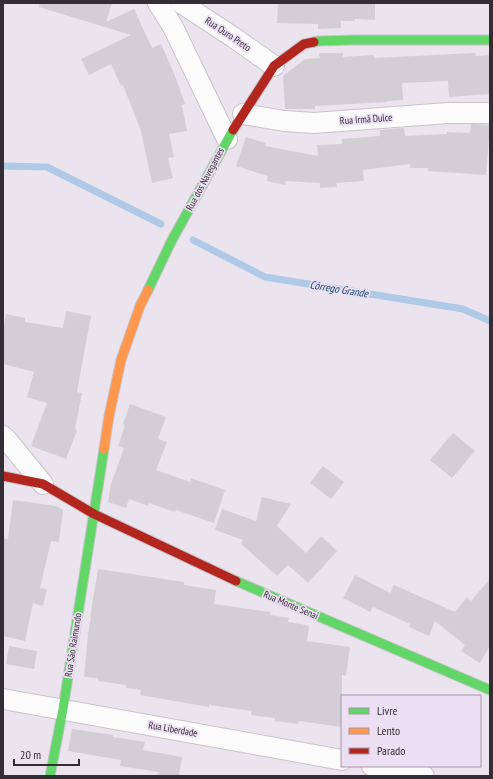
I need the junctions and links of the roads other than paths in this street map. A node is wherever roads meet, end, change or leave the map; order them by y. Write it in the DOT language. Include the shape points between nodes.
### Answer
graph roads {
  1 [pos="158,3"];
  2 [pos="180,3"];
  3 [pos="490,40"];
  4 [pos="274,66"];
  5 [pos="490,113"];
  6 [pos="243,114"];
  7 [pos="227,138"];
  8 [pos="3,436"];
  9 [pos="3,476"];
  10 [pos="44,484"];
  11 [pos="94,514"];
  12 [pos="490,690"];
  13 [pos="3,699"];
  14 [pos="63,709"];
  15 [pos="341,760"];
  16 [pos="377,767"];
  17 [pos="50,776"];
  18 [pos="424,776"];
  1 -- 7 [label="street" via="173,27"];
  2 -- 4 [label="street, Rua Ouro Preto"];
  3 -- 4 [label="street, Rua dos Navegantes" via="318,41 304,44"];
  4 -- 6 [label="street, Rua dos Navegantes"];
  5 -- 6 [label="street, Rua Irmã Dulce" via="448,113 314,123"];
  6 -- 7 [label="street, Rua dos Navegantes"];
  7 -- 11 [label="street, Rua dos Navegantes" via="140,306 121,360 109,416"];
  8 -- 10 [label="street"];
  9 -- 10 [label="street, Rua Monte Senai"];
  10 -- 11 [label="street, Rua Monte Senai"];
  11 -- 12 [label="street, Rua Monte Senai" via="250,587"];
  11 -- 14 [label="street, Rua São Raimundo"];
  13 -- 14 [label="street, Rua Liberdade"];
  14 -- 15 [label="street, Rua Liberdade"];
  14 -- 17 [label="street, Rua São Raimundo"];
  16 -- 18 [label="street"];
}
